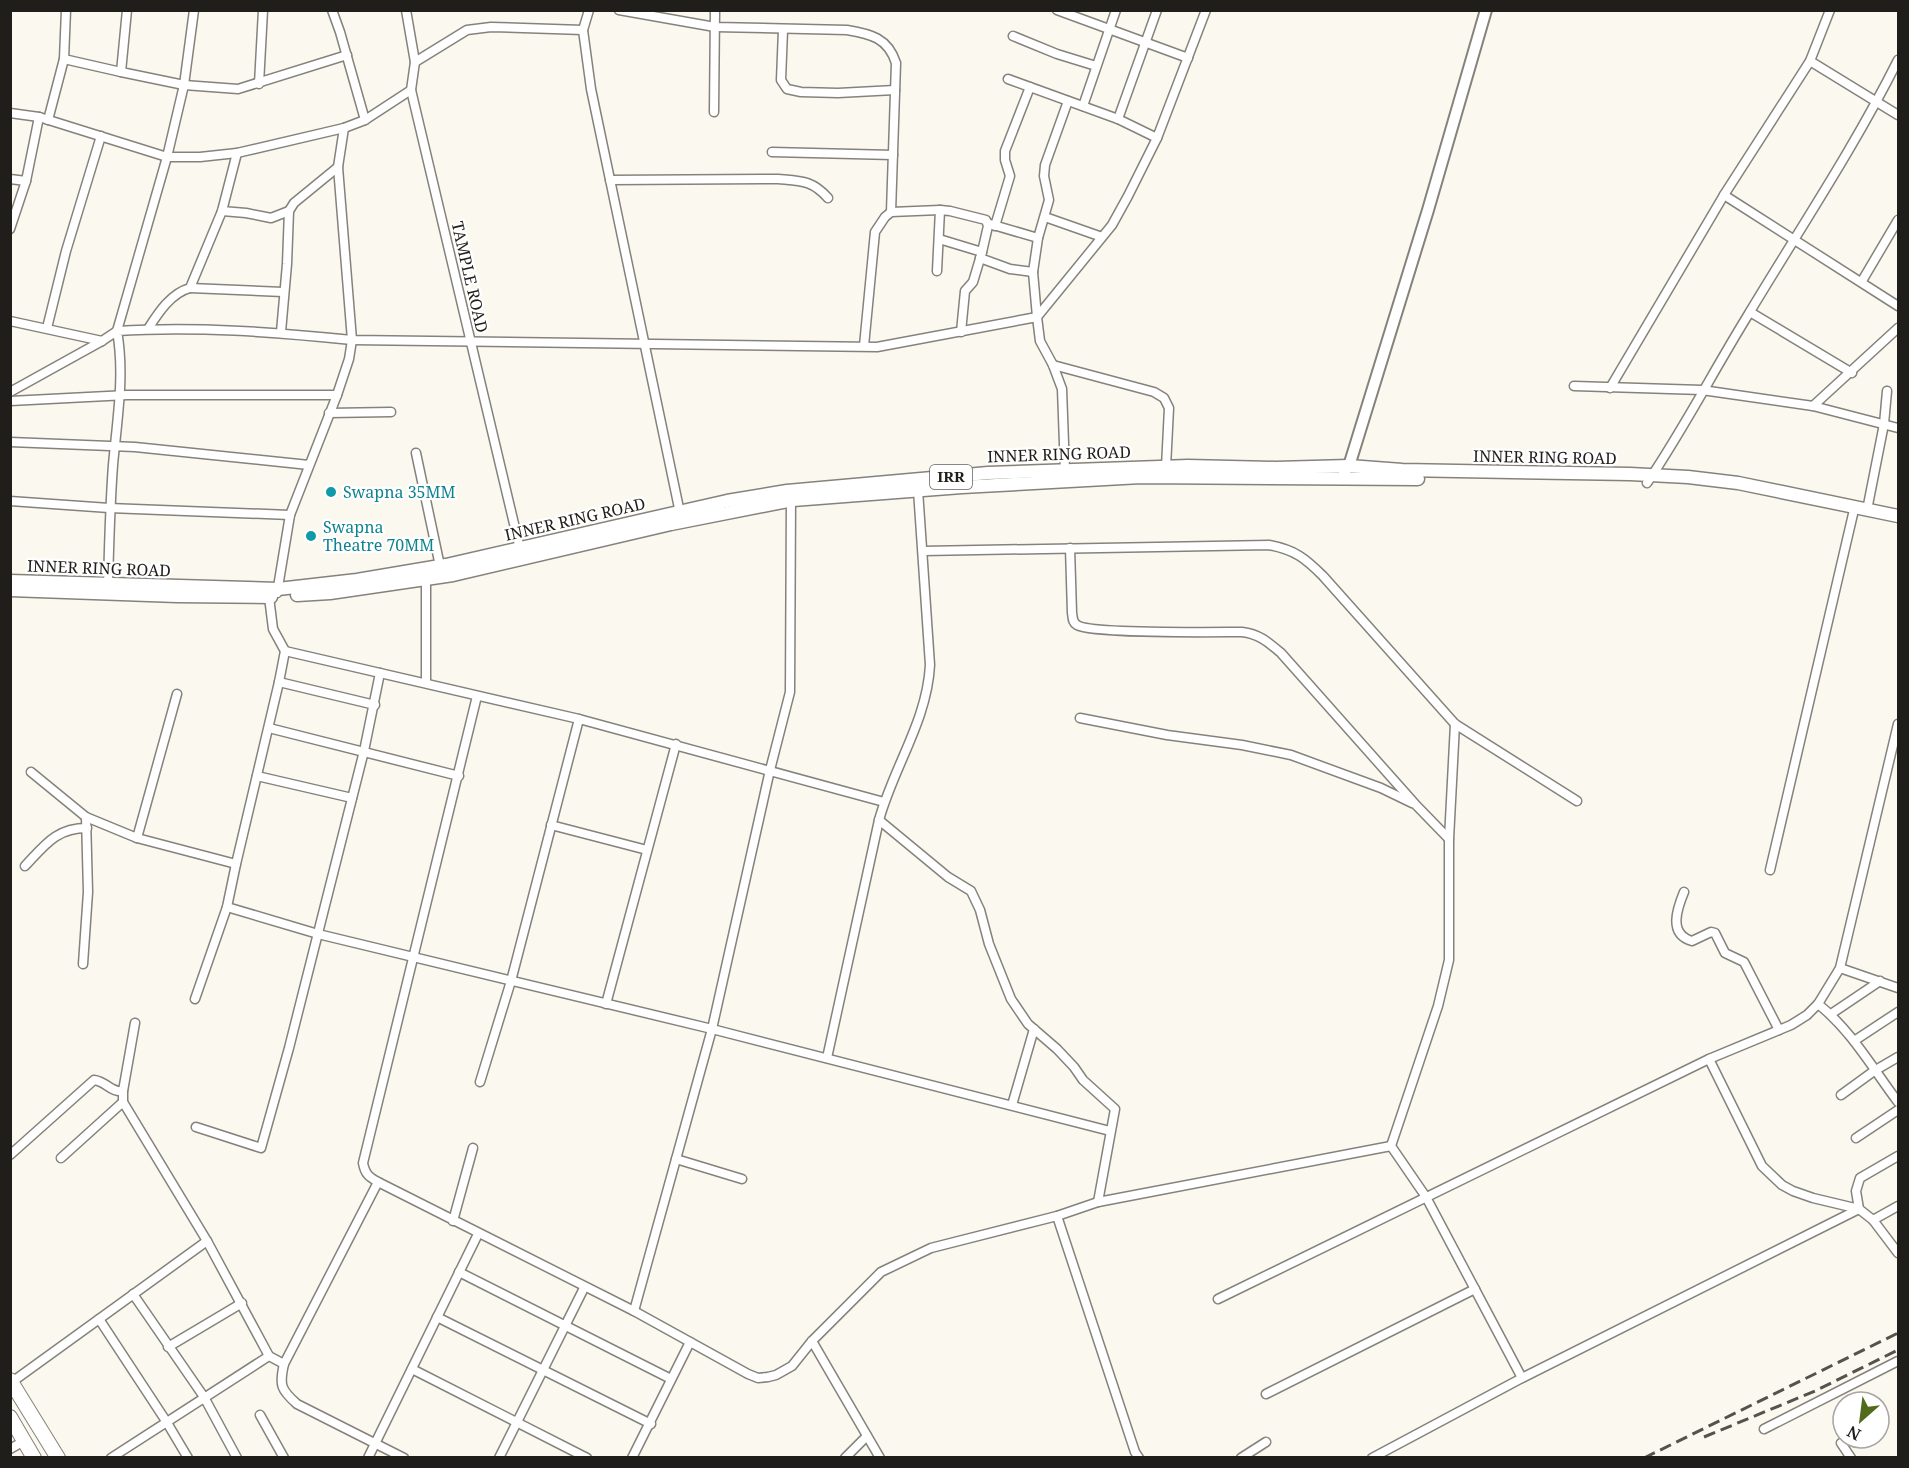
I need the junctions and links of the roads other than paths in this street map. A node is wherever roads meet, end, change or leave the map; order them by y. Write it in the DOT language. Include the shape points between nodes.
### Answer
graph roads {
  1 [pos="66,10"];
  2 [pos="127,10"];
  3 [pos="194,10"];
  4 [pos="262,10"];
  5 [pos="332,10"];
  6 [pos="406,10"];
  7 [pos="590,10"];
  8 [pos="620,10"];
  9 [pos="715,10"];
  10 [pos="1116,10"];
  11 [pos="1157,10"];
  12 [pos="1206,10"];
  13 [pos="1486,10"];
  14 [pos="1830,10"];
  15 [pos="1062,11"];
  16 [pos="715,27"];
  17 [pos="583,30"];
  18 [pos="783,30"];
  19 [pos="1109,30"];
  20 [pos="1013,36"];
  21 [pos="1145,44"];
  22 [pos="347,55"];
  23 [pos="1188,58"];
  24 [pos="64,59"];
  25 [pos="1899,60"];
  26 [pos="1810,61"];
  27 [pos="415,62"];
  28 [pos="1096,66"];
  29 [pos="121,72"];
  30 [pos="1008,79"];
  31 [pos="259,84"];
  32 [pos="184,85"];
  33 [pos="1030,87"];
  34 [pos="411,90"];
  35 [pos="895,90"];
  36 [pos="1068,101"];
  37 [pos="1878,101"];
  38 [pos="1083,106"];
  39 [pos="714,112"];
  40 [pos="10,113"];
  41 [pos="1899,115"];
  42 [pos="39,117"];
  43 [pos="1118,119"];
  44 [pos="48,120"];
  45 [pos="365,120"];
  46 [pos="344,128"];
  47 [pos="102,136"];
  48 [pos="1158,138"];
  49 [pos="772,152"];
  50 [pos="237,153"];
  51 [pos="893,155"];
  52 [pos="167,157"];
  53 [pos="338,167"];
  54 [pos="10,179"];
  55 [pos="610,180"];
  56 [pos="26,181"];
  57 [pos="1724,195"];
  58 [pos="828,198"];
  59 [pos="939,210"];
  60 [pos="222,211"];
  61 [pos="289,211"];
  62 [pos="891,212"];
  63 [pos="1045,217"];
  64 [pos="1899,220"];
  65 [pos="991,224"];
  66 [pos="10,230"];
  67 [pos="1101,237"];
  68 [pos="1038,238"];
  69 [pos="939,239"];
  70 [pos="1796,239"];
  71 [pos="981,255"];
  72 [pos="937,271"];
  73 [pos="1033,272"];
  74 [pos="1862,281"];
  75 [pos="190,288"];
  76 [pos="284,292"];
  77 [pos="1899,306"];
  78 [pos="1750,312"];
  79 [pos="1037,317"];
  80 [pos="10,321"];
  81 [pos="46,328"];
  82 [pos="1899,328"];
  83 [pos="148,329"];
  84 [pos="117,331"];
  85 [pos="281,332"];
  86 [pos="961,332"];
  87 [pos="352,340"];
  88 [pos="469,340"];
  89 [pos="102,341"];
  90 [pos="644,343"];
  91 [pos="864,346"];
  92 [pos="1053,364"];
  93 [pos="1852,373"];
  94 [pos="1574,386"];
  95 [pos="1610,388"];
  96 [pos="1702,390"];
  97 [pos="1887,391"];
  98 [pos="10,392"];
  99 [pos="120,395"];
  100 [pos="337,395"];
  101 [pos="10,401"];
  102 [pos="1813,406"];
  103 [pos="391,412"];
  104 [pos="329,413"];
  105 [pos="1884,424"];
  106 [pos="1899,428"];
  107 [pos="10,442"];
  108 [pos="115,447"];
  109 [pos="416,453"];
  110 [pos="309,465"];
  111 [pos="1349,466"];
  112 [pos="1166,467"];
  113 [pos="1065,471"];
  114 [pos="1340,477"];
  115 [pos="1649,480"];
  116 [pos="918,490"];
  117 [pos="790,496"];
  118 [pos="10,501"];
  119 [pos="110,508"];
  120 [pos="1868,510"];
  121 [pos="680,513"];
  122 [pos="1853,514"];
  123 [pos="290,515"];
  124 [pos="1899,516"];
  125 [pos="1899,524"];
  126 [pos="1070,548"];
  127 [pos="520,549"];
  128 [pos="923,551"];
  129 [pos="440,566"];
  130 [pos="426,580"];
  131 [pos="10,581"];
  132 [pos="108,585"];
  133 [pos="10,590"];
  134 [pos="274,594"];
  135 [pos="285,651"];
  136 [pos="380,673"];
  137 [pos="279,682"];
  138 [pos="426,682"];
  139 [pos="177,694"];
  140 [pos="477,696"];
  141 [pos="375,705"];
  142 [pos="1080,717"];
  143 [pos="579,719"];
  144 [pos="1455,724"];
  145 [pos="1899,724"];
  146 [pos="269,728"];
  147 [pos="676,744"];
  148 [pos="364,751"];
  149 [pos="770,770"];
  150 [pos="31,772"];
  151 [pos="257,776"];
  152 [pos="459,776"];
  153 [pos="352,798"];
  154 [pos="1577,801"];
  155 [pos="884,802"];
  156 [pos="1415,804"];
  157 [pos="86,817"];
  158 [pos="879,820"];
  159 [pos="551,825"];
  160 [pos="87,828"];
  161 [pos="137,838"];
  162 [pos="1449,838"];
  163 [pos="647,850"];
  164 [pos="236,864"];
  165 [pos="26,866"];
  166 [pos="1770,870"];
  167 [pos="1684,892"];
  168 [pos="227,907"];
  169 [pos="318,934"];
  170 [pos="413,957"];
  171 [pos="83,964"];
  172 [pos="1840,968"];
  173 [pos="511,981"];
  174 [pos="1880,981"];
  175 [pos="1899,988"];
  176 [pos="195,999"];
  177 [pos="606,1004"];
  178 [pos="1818,1004"];
  179 [pos="1899,1012"];
  180 [pos="1831,1014"];
  181 [pos="135,1023"];
  182 [pos="712,1029"];
  183 [pos="1034,1029"];
  184 [pos="1779,1030"];
  185 [pos="1854,1041"];
  186 [pos="1899,1057"];
  187 [pos="827,1058"];
  188 [pos="1709,1059"];
  189 [pos="1874,1071"];
  190 [pos="480,1082"];
  191 [pos="123,1091"];
  192 [pos="1841,1095"];
  193 [pos="123,1102"];
  194 [pos="1899,1102"];
  195 [pos="1012,1105"];
  196 [pos="1899,1110"];
  197 [pos="196,1127"];
  198 [pos="1110,1131"];
  199 [pos="1856,1138"];
  200 [pos="1391,1146"];
  201 [pos="473,1148"];
  202 [pos="10,1155"];
  203 [pos="1899,1156"];
  204 [pos="61,1158"];
  205 [pos="676,1159"];
  206 [pos="742,1179"];
  207 [pos="378,1182"];
  208 [pos="1426,1197"];
  209 [pos="1098,1202"];
  210 [pos="1899,1206"];
  211 [pos="1859,1209"];
  212 [pos="1058,1216"];
  213 [pos="1873,1220"];
  214 [pos="453,1221"];
  215 [pos="478,1234"];
  216 [pos="207,1241"];
  217 [pos="1899,1253"];
  218 [pos="459,1272"];
  219 [pos="584,1288"];
  220 [pos="1475,1289"];
  221 [pos="133,1294"];
  222 [pos="1218,1299"];
  223 [pos="242,1303"];
  224 [pos="634,1311"];
  225 [pos="437,1317"];
  226 [pos="99,1319"];
  227 [pos="565,1325"];
  228 [pos="812,1341"];
  229 [pos="690,1342"];
  230 [pos="168,1347"];
  231 [pos="268,1356"];
  232 [pos="1899,1360"];
  233 [pos="284,1364"];
  234 [pos="412,1369"];
  235 [pos="542,1371"];
  236 [pos="1522,1378"];
  237 [pos="671,1379"];
  238 [pos="11,1381"];
  239 [pos="1266,1394"];
  240 [pos="204,1397"];
  241 [pos="260,1415"];
  242 [pos="10,1417"];
  243 [pos="166,1420"];
  244 [pos="516,1422"];
  245 [pos="651,1424"];
  246 [pos="1764,1430"];
  247 [pos="867,1436"];
  248 [pos="24,1441"];
  249 [pos="1266,1442"];
  250 [pos="375,1443"];
  251 [pos="10,1449"];
  252 [pos="34,1458"];
  253 [pos="58,1458"];
  254 [pos="111,1458"];
  255 [pos="188,1458"];
  256 [pos="237,1458"];
  257 [pos="284,1458"];
  258 [pos="368,1458"];
  259 [pos="404,1458"];
  260 [pos="500,1458"];
  261 [pos="587,1458"];
  262 [pos="632,1458"];
  263 [pos="845,1458"];
  264 [pos="880,1458"];
  265 [pos="1139,1458"];
  266 [pos="1241,1458"];
  267 [pos="1372,1458"];
  1 -- 24 [label="street"];
  2 -- 29 [label="street"];
  3 -- 32 [label="street"];
  4 -- 31 [label="street"];
  5 -- 22 [label="street"];
  6 -- 27 [label="street, TAMPLE ROAD"];
  7 -- 17 [label="street"];
  8 -- 16 [label="street"];
  9 -- 16 [label="street"];
  10 -- 19 [label="street"];
  11 -- 21 [label="street"];
  12 -- 23 [label="street"];
  13 -- 111 [label="street"];
  14 -- 26 [label="street"];
  15 -- 19 [label="street"];
  16 -- 18 [label="street"];
  16 -- 39 [label="street"];
  17 -- 27 [label="street" via="467,30"];
  17 -- 55 [label="street"];
  18 -- 35 [label="street" via="847,30 883,41 893,52 896,63"];
  18 -- 35 [label="street" via="781,80 787,89 838,93"];
  19 -- 21 [label="street"];
  19 -- 28 [label="street"];
  20 -- 28 [label="street"];
  21 -- 23 [label="street"];
  21 -- 43 [label="street"];
  22 -- 31 [label="street"];
  22 -- 45 [label="street"];
  23 -- 48 [label="street"];
  24 -- 29 [label="street"];
  24 -- 44 [label="street"];
  25 -- 37 [label="street"];
  26 -- 37 [label="street"];
  26 -- 57 [label="street"];
  27 -- 34 [label="street, TAMPLE ROAD"];
  28 -- 38 [label="street"];
  29 -- 32 [label="street"];
  30 -- 33 [label="street"];
  31 -- 32 [label="street" via="238,89"];
  32 -- 52 [label="street"];
  33 -- 36 [label="street"];
  33 -- 65 [label="street" via="1005,151 1010,176"];
  34 -- 45 [label="street"];
  34 -- 88 [label="street, TAMPLE ROAD"];
  35 -- 51 [label="street"];
  36 -- 38 [label="street"];
  36 -- 63 [label="street" via="1045,165 1049,200"];
  37 -- 41 [label="street"];
  37 -- 70 [label="street"];
  38 -- 43 [label="street"];
  40 -- 42 [label="street"];
  42 -- 44 [label="street"];
  42 -- 56 [label="street"];
  43 -- 48 [label="street"];
  44 -- 47 [label="street"];
  45 -- 46 [label="street"];
  46 -- 50 [label="street"];
  46 -- 53 [label="street"];
  47 -- 52 [label="street"];
  47 -- 81 [label="street"];
  48 -- 67 [label="street" via="1123,206"];
  49 -- 51 [label="street"];
  50 -- 52 [label="street"];
  50 -- 60 [label="street"];
  51 -- 62 [label="street"];
  52 -- 84 [label="street"];
  53 -- 61 [label="street"];
  53 -- 87 [label="street"];
  54 -- 56 [label="street"];
  55 -- 58 [label="street" via="805,181"];
  55 -- 90 [label="street"];
  56 -- 66 [label="street"];
  57 -- 70 [label="street"];
  57 -- 95 [label="street"];
  59 -- 62 [label="street"];
  59 -- 65 [label="street" via="979,217"];
  59 -- 69 [label="street"];
  60 -- 61 [label="street" via="272,218"];
  60 -- 75 [label="street"];
  61 -- 76 [label="street"];
  62 -- 91 [label="street" via="878,226 873,239"];
  63 -- 67 [label="street"];
  63 -- 68 [label="street"];
  64 -- 74 [label="street"];
  65 -- 68 [label="street"];
  65 -- 71 [label="street"];
  67 -- 79 [label="street"];
  68 -- 73 [label="street"];
  69 -- 71 [label="street"];
  69 -- 72 [label="street"];
  70 -- 74 [label="street"];
  70 -- 78 [label="street"];
  71 -- 73 [label="street" via="1010,269"];
  71 -- 86 [label="street" via="973,282 965,291"];
  73 -- 79 [label="street"];
  74 -- 77 [label="street"];
  75 -- 76 [label="street"];
  75 -- 83 [label="street" via="163,307"];
  76 -- 85 [label="street"];
  78 -- 93 [label="street"];
  78 -- 96 [label="street"];
  79 -- 86 [label="street"];
  79 -- 92 [label="street" via="1040,341"];
  80 -- 81 [label="street"];
  81 -- 89 [label="street"];
  82 -- 93 [label="street"];
  83 -- 84 [label="street"];
  83 -- 85 [label="street"];
  84 -- 89 [label="street"];
  84 -- 99 [label="street"];
  85 -- 87 [label="street"];
  86 -- 91 [label="street"];
  87 -- 88 [label="street"];
  87 -- 100 [label="street"];
  88 -- 90 [label="street"];
  88 -- 127 [label="street, TAMPLE ROAD"];
  89 -- 98 [label="street"];
  90 -- 91 [label="street"];
  90 -- 121 [label="street"];
  92 -- 112 [label="street" via="1164,398 1169,408"];
  92 -- 113 [label="street" via="1062,389"];
  93 -- 102 [label="street"];
  94 -- 95 [label="street"];
  95 -- 96 [label="street"];
  96 -- 102 [label="street"];
  96 -- 115 [label="street"];
  97 -- 105 [label="street"];
  99 -- 100 [label="street"];
  99 -- 101 [label="street"];
  99 -- 108 [label="street"];
  100 -- 104 [label="street"];
  102 -- 105 [label="street"];
  103 -- 104 [label="street"];
  104 -- 110 [label="street"];
  105 -- 106 [label="street"];
  105 -- 120 [label="street"];
  107 -- 108 [label="street"];
  108 -- 110 [label="street"];
  108 -- 119 [label="street"];
  109 -- 129 [label="street"];
  110 -- 123 [label="street"];
  111 -- 112 [label="main road, INNER RING ROAD / IRR"];
  111 -- 114 [label="street"];
  111 -- 115 [label="main road, INNER RING ROAD / IRR" via="1630,474"];
  112 -- 113 [label="main road, INNER RING ROAD / IRR"];
  113 -- 117 [label="main road, INNER RING ROAD / IRR" via="988,473"];
  114 -- 115 [label="main road, INNER RING ROAD / IRR"];
  114 -- 116 [label="main road, INNER RING ROAD / IRR" via="1141,477"];
  115 -- 120 [label="main road, INNER RING ROAD / IRR" via="1688,477 1738,483"];
  115 -- 122 [label="main road, INNER RING ROAD / IRR" via="1743,492"];
  116 -- 117 [label="main road, INNER RING ROAD / IRR"];
  116 -- 128 [label="street"];
  117 -- 121 [label="main road, INNER RING ROAD / IRR" via="727,501"];
  117 -- 130 [label="main road, INNER RING ROAD / IRR"];
  117 -- 149 [label="street" via="790,692"];
  118 -- 119 [label="street"];
  119 -- 123 [label="street"];
  119 -- 132 [label="street"];
  120 -- 124 [label="main road, INNER RING ROAD / IRR"];
  121 -- 127 [label="main road, INNER RING ROAD / IRR"];
  122 -- 125 [label="main road, INNER RING ROAD / IRR"];
  122 -- 166 [label="street"];
  123 -- 134 [label="street"];
  126 -- 128 [label="street"];
  126 -- 144 [label="street" via="1269,544 1288,549 1323,576"];
  126 -- 156 [label="street" via="1072,613 1076,625 1106,630 1242,632 1264,639 1281,653"];
  127 -- 129 [label="main road, INNER RING ROAD / IRR"];
  128 -- 155 [label="street" via="929,685"];
  129 -- 134 [label="main road, INNER RING ROAD / IRR"];
  130 -- 134 [label="main road, INNER RING ROAD / IRR" via="330,593"];
  130 -- 138 [label="street"];
  131 -- 132 [label="main road, INNER RING ROAD / IRR"];
  132 -- 134 [label="main road, INNER RING ROAD / IRR"];
  133 -- 134 [label="main road, INNER RING ROAD / IRR" via="177,596"];
  134 -- 135 [label="street" via="273,629"];
  135 -- 136 [label="street"];
  135 -- 137 [label="street"];
  136 -- 138 [label="street"];
  136 -- 141 [label="street"];
  137 -- 141 [label="street"];
  137 -- 146 [label="street"];
  138 -- 140 [label="street"];
  139 -- 161 [label="street"];
  140 -- 143 [label="street"];
  140 -- 152 [label="street"];
  141 -- 148 [label="street"];
  142 -- 156 [label="street" via="1291,755"];
  143 -- 147 [label="street"];
  143 -- 159 [label="street"];
  144 -- 154 [label="street"];
  144 -- 162 [label="street"];
  145 -- 172 [label="street"];
  146 -- 148 [label="street"];
  146 -- 151 [label="street"];
  147 -- 149 [label="street"];
  147 -- 163 [label="street"];
  148 -- 152 [label="street"];
  148 -- 153 [label="street"];
  149 -- 155 [label="street"];
  149 -- 182 [label="street"];
  150 -- 157 [label="street"];
  151 -- 153 [label="street"];
  151 -- 164 [label="street"];
  152 -- 170 [label="street"];
  153 -- 169 [label="street"];
  155 -- 158 [label="street"];
  156 -- 162 [label="street"];
  157 -- 160 [label="street"];
  157 -- 161 [label="street"];
  158 -- 183 [label="street" via="971,891 1011,999"];
  158 -- 187 [label="street"];
  159 -- 163 [label="street"];
  159 -- 173 [label="street"];
  160 -- 165 [label="street" via="74,828 52,837"];
  160 -- 171 [label="street"];
  161 -- 164 [label="street"];
  162 -- 200 [label="street" via="1449,960"];
  163 -- 177 [label="street"];
  164 -- 168 [label="street"];
  167 -- 184 [label="street" via="1675,916 1684,937 1692,941 1715,933 1725,953 1744,962"];
  168 -- 169 [label="street"];
  168 -- 176 [label="street"];
  169 -- 170 [label="street"];
  169 -- 197 [label="street" via="261,1148"];
  170 -- 173 [label="street"];
  170 -- 207 [label="street" via="363,1163 364,1172"];
  172 -- 174 [label="street"];
  172 -- 178 [label="street"];
  173 -- 177 [label="street"];
  173 -- 190 [label="street"];
  174 -- 175 [label="street"];
  174 -- 180 [label="street"];
  177 -- 182 [label="street"];
  178 -- 180 [label="street"];
  178 -- 184 [label="street" via="1807,1015"];
  179 -- 185 [label="street"];
  180 -- 185 [label="street"];
  181 -- 191 [label="street"];
  182 -- 187 [label="street"];
  182 -- 205 [label="street"];
  183 -- 195 [label="street"];
  183 -- 198 [label="street" via="1115,1109"];
  184 -- 188 [label="street"];
  185 -- 189 [label="street"];
  186 -- 189 [label="street"];
  187 -- 195 [label="street"];
  188 -- 208 [label="street"];
  188 -- 211 [label="street" via="1762,1166 1792,1191"];
  189 -- 192 [label="street"];
  189 -- 194 [label="street"];
  191 -- 193 [label="street"];
  191 -- 202 [label="street" via="117,1092 94,1080"];
  193 -- 204 [label="street"];
  193 -- 216 [label="street"];
  195 -- 198 [label="street"];
  196 -- 199 [label="street"];
  198 -- 209 [label="street"];
  200 -- 208 [label="street"];
  200 -- 209 [label="street"];
  201 -- 214 [label="street"];
  203 -- 211 [label="street" via="1860,1178 1856,1191"];
  205 -- 206 [label="street"];
  205 -- 224 [label="street"];
  207 -- 214 [label="street"];
  207 -- 233 [label="street"];
  208 -- 220 [label="street"];
  208 -- 222 [label="street"];
  209 -- 212 [label="street"];
  210 -- 213 [label="street"];
  211 -- 213 [label="street"];
  211 -- 236 [label="street"];
  212 -- 228 [label="street" via="931,1248 881,1272"];
  212 -- 265 [label="street"];
  213 -- 217 [label="street"];
  214 -- 215 [label="street"];
  215 -- 218 [label="street"];
  215 -- 219 [label="street"];
  216 -- 221 [label="street"];
  216 -- 223 [label="street"];
  218 -- 225 [label="street"];
  218 -- 227 [label="street"];
  219 -- 224 [label="street"];
  219 -- 227 [label="street"];
  220 -- 236 [label="street"];
  220 -- 239 [label="street"];
  221 -- 226 [label="street"];
  221 -- 230 [label="street"];
  223 -- 230 [label="street"];
  223 -- 231 [label="street"];
  224 -- 229 [label="street"];
  225 -- 234 [label="street"];
  225 -- 235 [label="street"];
  226 -- 238 [label="street"];
  226 -- 243 [label="street"];
  227 -- 235 [label="street"];
  227 -- 237 [label="street"];
  228 -- 229 [label="street" via="792,1366 776,1376 759,1378"];
  228 -- 247 [label="street"];
  229 -- 237 [label="street"];
  230 -- 240 [label="street"];
  231 -- 233 [label="street"];
  231 -- 240 [label="street"];
  232 -- 246 [label="street"];
  233 -- 250 [label="street" via="282,1388 297,1404"];
  234 -- 244 [label="street"];
  234 -- 250 [label="street"];
  235 -- 244 [label="street"];
  235 -- 245 [label="street"];
  236 -- 267 [label="street"];
  237 -- 245 [label="street"];
  238 -- 253 [label="highway"];
  240 -- 243 [label="street"];
  240 -- 256 [label="street"];
  241 -- 257 [label="street"];
  242 -- 248 [label="highway"];
  243 -- 254 [label="street"];
  243 -- 255 [label="street"];
  244 -- 260 [label="street"];
  244 -- 261 [label="street"];
  245 -- 262 [label="street"];
  247 -- 263 [label="street"];
  247 -- 264 [label="street"];
  248 -- 251 [label="street"];
  248 -- 252 [label="highway"];
  249 -- 266 [label="street"];
  250 -- 258 [label="street"];
  250 -- 259 [label="street"];
}
